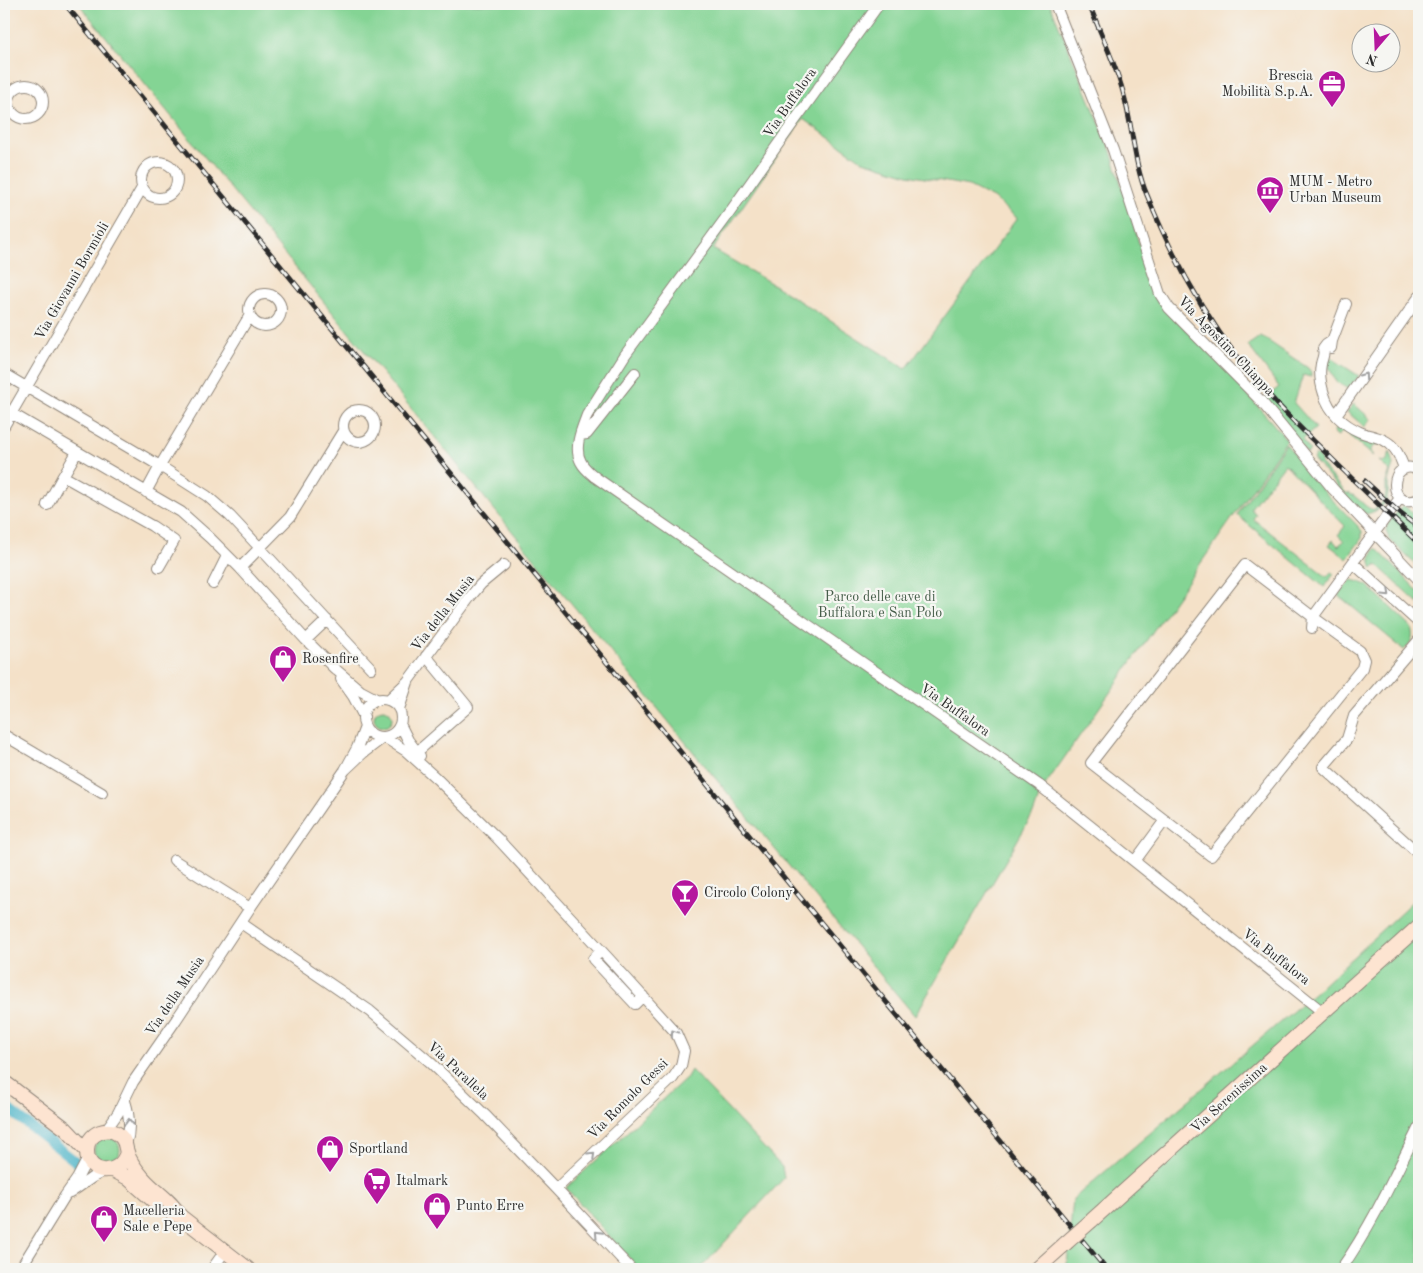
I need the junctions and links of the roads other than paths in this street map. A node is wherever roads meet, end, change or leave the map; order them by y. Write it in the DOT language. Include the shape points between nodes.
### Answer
graph roads {
  1 [pos="879,4"];
  2 [pos="1055,4"];
  3 [pos="10,109"];
  4 [pos="4,119"];
  5 [pos="142,188"];
  6 [pos="1419,297"];
  7 [pos="1346,304"];
  8 [pos="250,316"];
  9 [pos="4,374"];
  10 [pos="635,374"];
  11 [pos="26,388"];
  12 [pos="8,412"];
  13 [pos="1336,415"];
  14 [pos="4,426"];
  15 [pos="343,431"];
  16 [pos="580,435"];
  17 [pos="77,452"];
  18 [pos="160,466"];
  19 [pos="1404,469"];
  20 [pos="1419,470"];
  21 [pos="63,476"];
  22 [pos="146,492"];
  23 [pos="1400,498"];
  24 [pos="1419,500"];
  25 [pos="47,504"];
  26 [pos="1375,533"];
  27 [pos="260,548"];
  28 [pos="227,556"];
  29 [pos="1354,563"];
  30 [pos="504,565"];
  31 [pos="159,567"];
  32 [pos="240,568"];
  33 [pos="1419,580"];
  34 [pos="213,584"];
  35 [pos="327,620"];
  36 [pos="1312,623"];
  37 [pos="1419,623"];
  38 [pos="306,640"];
  39 [pos="1419,640"];
  40 [pos="426,656"];
  41 [pos="334,668"];
  42 [pos="371,668"];
  43 [pos="408,681"];
  44 [pos="383,700"];
  45 [pos="399,709"];
  46 [pos="364,722"];
  47 [pos="400,724"];
  48 [pos="4,735"];
  49 [pos="384,737"];
  50 [pos="417,752"];
  51 [pos="346,770"];
  52 [pos="437,779"];
  53 [pos="102,793"];
  54 [pos="1165,820"];
  55 [pos="1419,854"];
  56 [pos="174,860"];
  57 [pos="1135,861"];
  58 [pos="250,908"];
  59 [pos="240,923"];
  60 [pos="1419,926"];
  61 [pos="1324,1013"];
  62 [pos="4,1082"];
  63 [pos="124,1100"];
  64 [pos="59,1123"];
  65 [pos="1419,1127"];
  66 [pos="100,1132"];
  67 [pos="126,1148"];
  68 [pos="87,1154"];
  69 [pos="108,1170"];
  70 [pos="556,1189"];
  71 [pos="65,1196"];
  72 [pos="180,1216"];
  73 [pos="225,1251"];
  74 [pos="20,1269"];
  75 [pos="212,1269"];
  76 [pos="248,1269"];
  77 [pos="631,1269"];
  78 [pos="1037,1269"];
  79 [pos="1341,1269"];
  1 -- 16 [label="street, Via Buffalora" via="803,108 729,221 625,355 588,415"];
  2 -- 26 [label="street, Via Agostino Chiappa" via="1113,150 1160,294 1169,308 1260,400 1333,489"];
  3 -- 4 [label="street"];
  5 -- 11 [label="street, Via Giovanni Bormioli"];
  13 -- 6 [label="street, one-way"];
  7 -- 13 [label="street" via="1320,371 1328,405"];
  8 -- 18 [label="street"];
  9 -- 11 [label="street"];
  10 -- 16 [label="street" via="588,434"];
  11 -- 12 [label="street, Via Giovanni Bormioli"];
  11 -- 18 [label="street"];
  12 -- 14 [label="street, Via Giovanni Bormioli"];
  12 -- 17 [label="street"];
  13 -- 19 [label="street" via="1359,432 1389,443"];
  15 -- 27 [label="street" via="290,517"];
  16 -- 57 [label="street, Via Buffalora" via="579,457 595,477 1039,785"];
  17 -- 21 [label="street"];
  17 -- 22 [label="street"];
  18 -- 22 [label="street"];
  18 -- 27 [label="street" via="207,496"];
  19 -- 20 [label="street"];
  19 -- 23 [label="street" via="1394,482"];
  21 -- 25 [label="street"];
  21 -- 31 [label="street" via="174,541"];
  22 -- 28 [label="street" via="181,512"];
  23 -- 24 [label="street" via="1410,502"];
  23 -- 26 [label="street"];
  26 -- 29 [label="street"];
  26 -- 33 [label="street, Via Agostino Chiappa"];
  27 -- 32 [label="street"];
  27 -- 35 [label="street"];
  28 -- 32 [label="street"];
  28 -- 34 [label="street"];
  29 -- 36 [label="street"];
  29 -- 37 [label="street, one-way"];
  30 -- 40 [label="street, Via della Musia" via="470,596"];
  32 -- 38 [label="street"];
  35 -- 38 [label="street"];
  35 -- 42 [label="street"];
  36 -- 54 [label="street" via="1360,651 1364,660 1362,668 1211,856"];
  36 -- 54 [label="street" via="1245,565 1091,764"];
  38 -- 41 [label="street"];
  39 -- 55 [label="street" via="1354,716 1347,739 1323,767"];
  40 -- 43 [label="street, Via della Musia"];
  40 -- 50 [label="street" via="468,707"];
  41 -- 44 [label="street" via="361,691"];
  41 -- 46 [label="street"];
  43 -- 44 [label="street, Via della Musia"];
  43 -- 45 [label="street, Via della Musia"];
  44 -- 45 [label="street"];
  44 -- 46 [label="street, Via della Musia" via="368,706"];
  45 -- 47 [label="street, Via della Musia"];
  46 -- 49 [label="street" via="373,735"];
  46 -- 51 [label="street, Via della Musia" via="357,748"];
  47 -- 49 [label="street, Via della Musia" via="394,733"];
  47 -- 50 [label="street, Via Romolo Gessi"];
  48 -- 53 [label="street"];
  49 -- 51 [label="street, Via della Musia"];
  49 -- 52 [label="street, Via Romolo Gessi"];
  50 -- 52 [label="street, Via Romolo Gessi"];
  51 -- 58 [label="street, Via della Musia"];
  70 -- 52 [label="street, Via Romolo Gessi, one-way" via="672,1078 681,1066 684,1052 676,1034 643,996 634,1004 593,959 601,951 498,839"];
  54 -- 57 [label="street"];
  56 -- 58 [label="street"];
  57 -- 61 [label="street, Via Buffalora"];
  58 -- 59 [label="street, Via della Musia"];
  59 -- 63 [label="street, Via della Musia"];
  59 -- 70 [label="street, Via Parallela" via="370,1011 430,1062"];
  60 -- 61 [label="main road, Via Serenissima"];
  61 -- 78 [label="main road, Via Serenissima, bridge"];
  62 -- 64 [label="main road"];
  63 -- 66 [label="street, Via della Musia" via="112,1122"];
  67 -- 63 [label="street, one-way" via="130,1122"];
  64 -- 66 [label="main road" via="83,1131"];
  64 -- 68 [label="main road" via="74,1135"];
  65 -- 79 [label="street" via="1386,1194"];
  66 -- 67 [label="main road" via="120,1135"];
  66 -- 68 [label="main road" via="89,1140"];
  67 -- 69 [label="main road" via="121,1165"];
  67 -- 72 [label="main road" via="144,1178"];
  68 -- 69 [label="main road" via="92,1165"];
  68 -- 71 [label="street" via="77,1179"];
  69 -- 71 [label="street" via="98,1173"];
  69 -- 72 [label="main road" via="128,1178 166,1211"];
  77 -- 70 [label="street, Via Parallela, one-way"];
  71 -- 74 [label="street"];
  72 -- 73 [label="main road"];
  73 -- 75 [label="street"];
  73 -- 76 [label="main road"];
}
